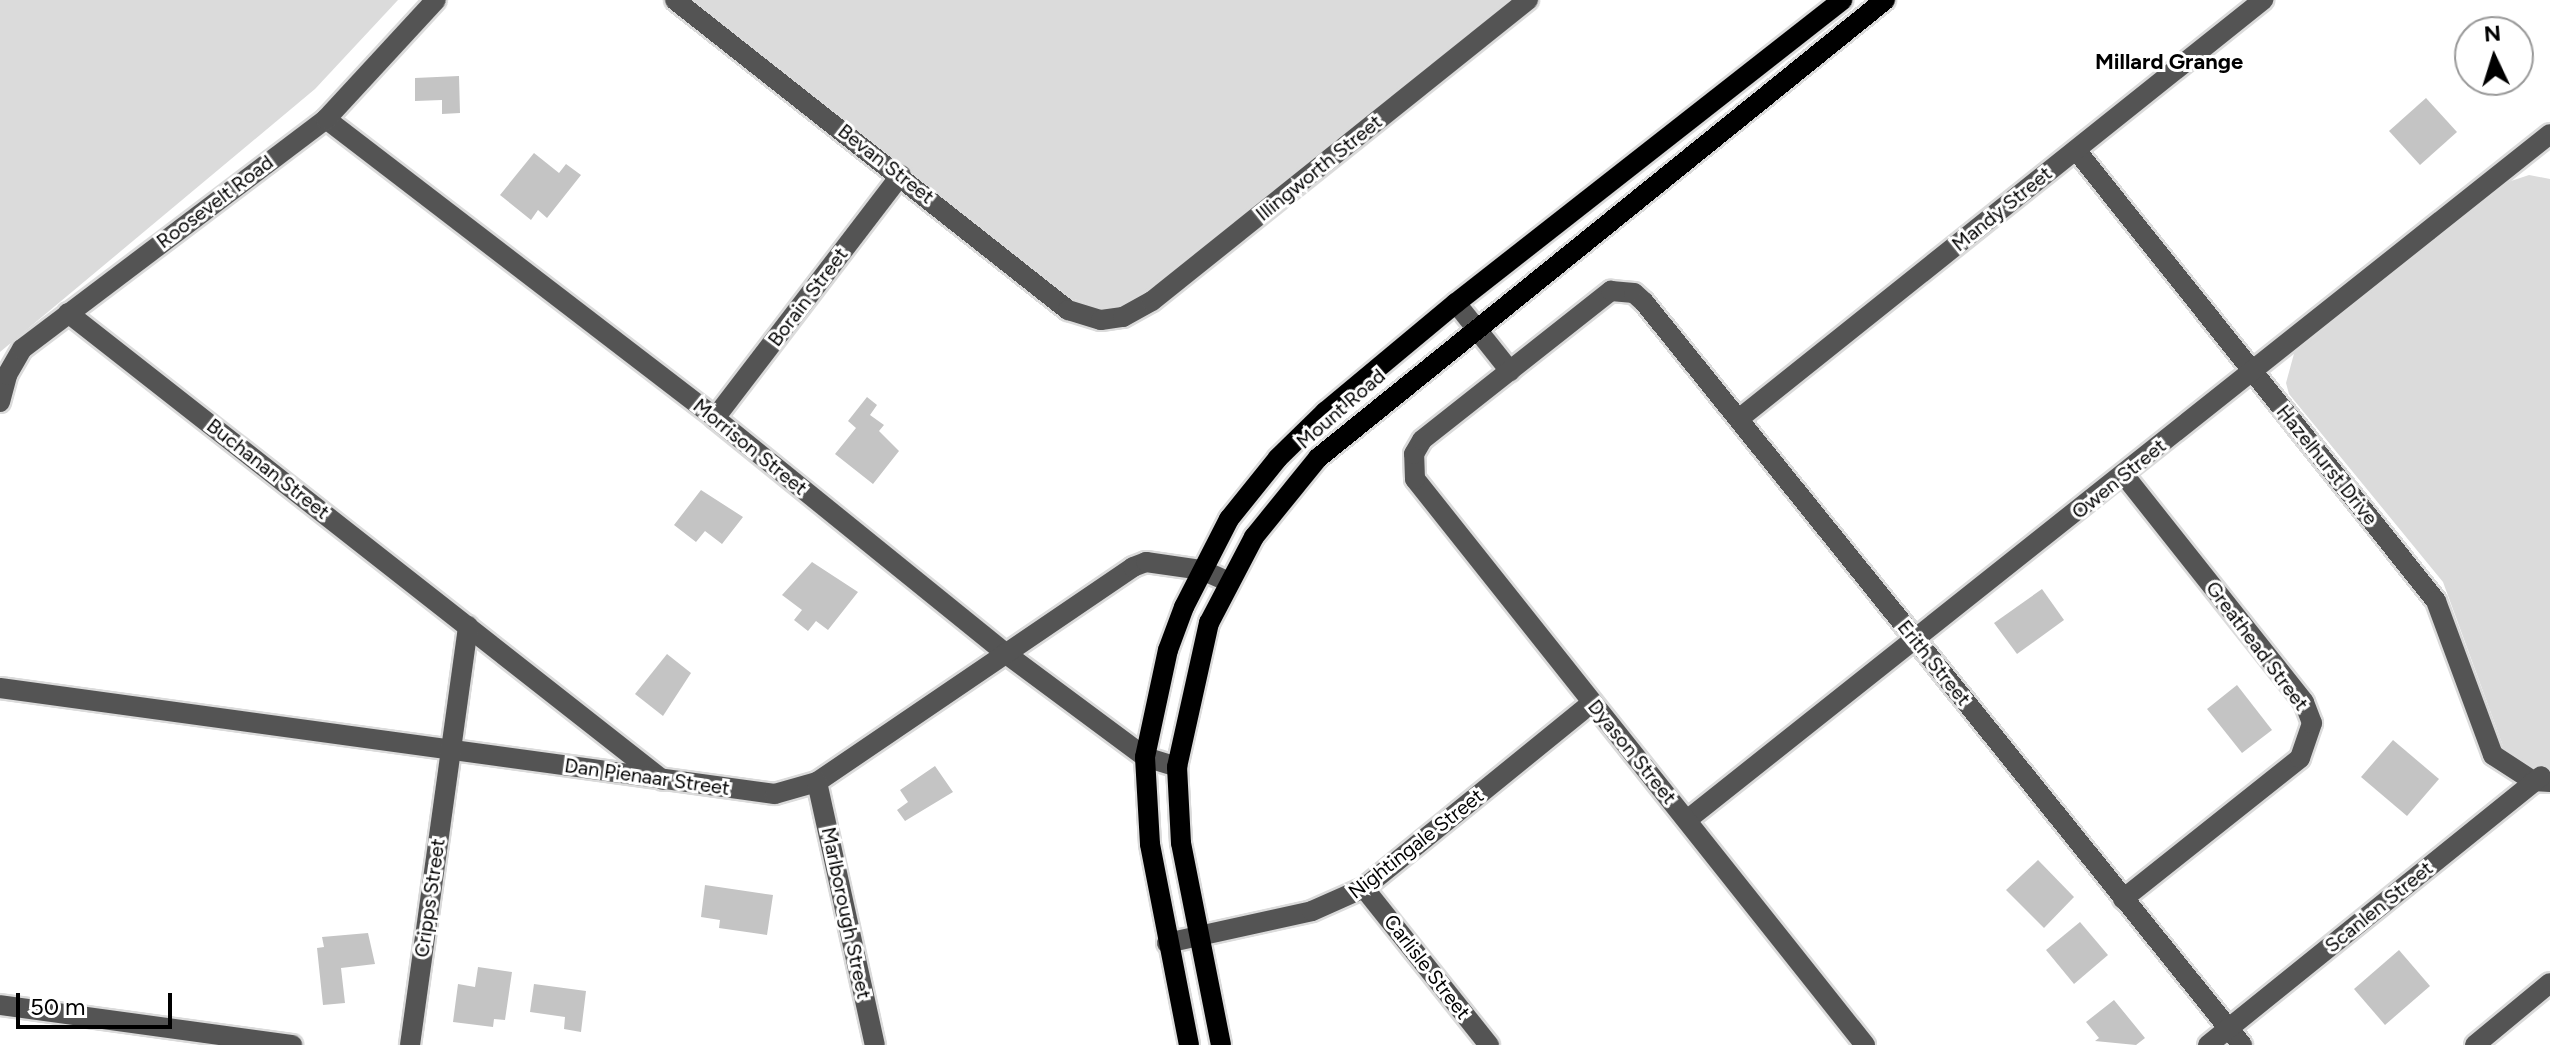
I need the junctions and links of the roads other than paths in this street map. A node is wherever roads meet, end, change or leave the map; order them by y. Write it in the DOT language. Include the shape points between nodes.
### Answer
graph roads {
  1 [pos="436,0"];
  2 [pos="675,0"];
  3 [pos="1528,0"];
  4 [pos="1842,0"];
  5 [pos="1885,0"];
  6 [pos="2263,0"];
  7 [pos="326,119"];
  8 [pos="2549,136"];
  9 [pos="2076,150"];
  10 [pos="901,175"];
  11 [pos="1456,303"];
  12 [pos="68,313"];
  13 [pos="1101,320"];
  14 [pos="1477,326"];
  15 [pos="1510,371"];
  16 [pos="2251,373"];
  17 [pos="0,402"];
  18 [pos="715,418"];
  19 [pos="1740,418"];
  20 [pos="2124,475"];
  21 [pos="1202,570"];
  22 [pos="1227,581"];
  23 [pos="468,626"];
  24 [pos="1916,640"];
  25 [pos="1005,653"];
  26 [pos="0,688"];
  27 [pos="1592,703"];
  28 [pos="450,750"];
  29 [pos="1145,757"];
  30 [pos="1177,767"];
  31 [pos="2550,768"];
  32 [pos="663,780"];
  33 [pos="817,782"];
  34 [pos="2542,782"];
  35 [pos="1687,820"];
  36 [pos="1364,888"];
  37 [pos="2123,899"];
  38 [pos="1197,938"];
  39 [pos="1167,943"];
  40 [pos="2550,983"];
  41 [pos="0,1005"];
  42 [pos="2228,1029"];
  43 [pos="292,1045"];
  44 [pos="410,1045"];
  45 [pos="875,1045"];
  46 [pos="1189,1045"];
  47 [pos="1221,1045"];
  48 [pos="1489,1045"];
  49 [pos="1865,1045"];
  50 [pos="2208,1045"];
  51 [pos="2242,1045"];
  52 [pos="2475,1045"];
  1 -- 7 [label="street, Roosevelt Road"];
  2 -- 10 [label="street, Bevan Street"];
  3 -- 13 [label="street, Illingworth Street" via="1152,301 1123,317"];
  4 -- 11 [label="main road, Mount Road"];
  5 -- 14 [label="main road, Mount Road"];
  6 -- 9 [label="street, Mandy Street"];
  7 -- 12 [label="street, Roosevelt Road"];
  7 -- 18 [label="street, Morrison Street"];
  8 -- 16 [label="street, Owen Street"];
  9 -- 16 [label="street, Hazelhurst Drive"];
  9 -- 19 [label="street, Mandy Street"];
  10 -- 13 [label="street, Bevan Street" via="1068,310"];
  10 -- 18 [label="street, Borain Street"];
  11 -- 14 [label="street"];
  11 -- 21 [label="main road, Mount Road" via="1278,458 1229,519"];
  12 -- 17 [label="street, Roosevelt Road" via="13,362"];
  12 -- 23 [label="street, Buchanan Street"];
  14 -- 15 [label="street"];
  14 -- 22 [label="main road, Mount Road" via="1318,458 1279,501"];
  15 -- 19 [label="street, Erith Street" via="1601,297 1622,290 1644,302"];
  15 -- 27 [label="street, Dyason Street" via="1422,440 1414,454 1415,479"];
  16 -- 20 [label="street, Owen Street"];
  16 -- 34 [label="street, Hazelhurst Drive" via="2436,601 2484,739 2507,767"];
  18 -- 25 [label="street, Morrison Street"];
  19 -- 24 [label="street, Erith Street"];
  20 -- 24 [label="street, Owen Street"];
  20 -- 37 [label="street, Greathead Street" via="2304,702 2312,723 2300,758"];
  21 -- 22 [label="street, Dan Pienaar Street"];
  21 -- 25 [label="street, Dan Pienaar Street" via="1146,562 1133,567"];
  21 -- 29 [label="main road, Mount Road" via="1168,650"];
  22 -- 30 [label="main road, Mount Road" via="1196,671"];
  23 -- 28 [label="street"];
  23 -- 32 [label="street, Buchanan Street"];
  24 -- 35 [label="street, Owen Street"];
  24 -- 37 [label="street, Erith Street"];
  25 -- 29 [label="street, Morrison Street"];
  25 -- 33 [label="street, Dan Pienaar Street"];
  26 -- 28 [label="street, Dan Pienaar Street"];
  27 -- 35 [label="street, Dyason Street"];
  27 -- 36 [label="street, Nightingale Street"];
  28 -- 32 [label="street, Dan Pienaar Street"];
  28 -- 44 [label="street, Cripps Street"];
  29 -- 30 [label="street, Morrison Street"];
  29 -- 39 [label="main road, Mount Road" via="1150,844"];
  30 -- 38 [label="main road, Mount Road" via="1181,843"];
  31 -- 34 [label="street, Scanlen Street"];
  32 -- 33 [label="street, Dan Pienaar Street" via="775,794"];
  33 -- 45 [label="street, Marlborough Street"];
  34 -- 42 [label="street, Scanlen Street"];
  35 -- 49 [label="street, Dyason Street"];
  36 -- 38 [label="street, Nightingale Street" via="1312,911"];
  36 -- 48 [label="street, Carlisle Street"];
  37 -- 42 [label="street, Erith Street"];
  38 -- 39 [label="street, Nightingale Street"];
  38 -- 47 [label="main road, Mount Road"];
  39 -- 46 [label="main road, Mount Road"];
  40 -- 52 [label="street"];
  41 -- 43 [label="street"];
  42 -- 50 [label="street, Scanlen Street"];
  42 -- 51 [label="street, Erith Street"];
}
